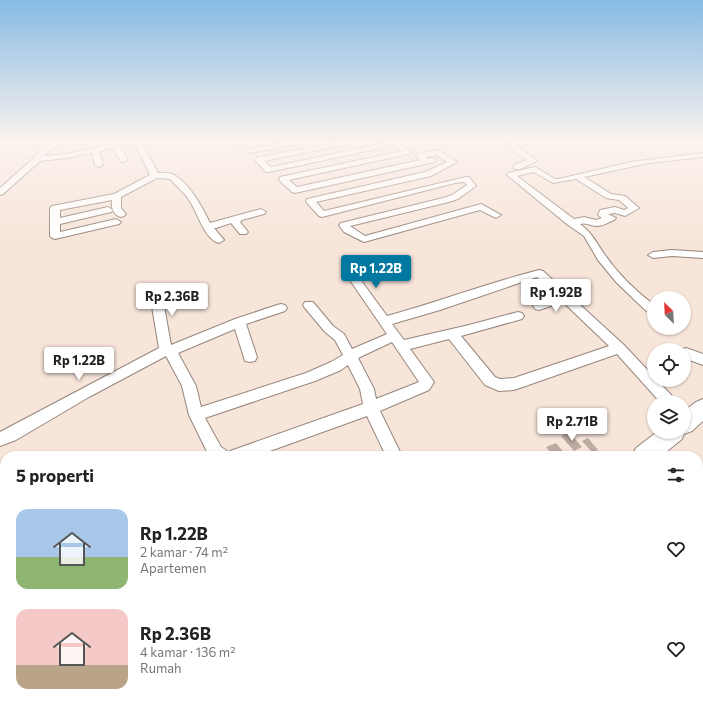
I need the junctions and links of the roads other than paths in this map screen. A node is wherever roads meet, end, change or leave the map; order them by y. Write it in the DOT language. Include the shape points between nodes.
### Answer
graph roads {
  1 [pos="21,174"];
  2 [pos="306,174"];
  3 [pos="366,174"];
  4 [pos="428,174"];
  5 [pos="515,174"];
  6 [pos="544,174"];
  7 [pos="585,174"];
  8 [pos="511,175"];
  9 [pos="155,176"];
  10 [pos="357,176"];
  11 [pos="577,176"];
  12 [pos="367,187"];
  13 [pos="142,191"];
  14 [pos="0,192"];
  15 [pos="379,200"];
  16 [pos="442,201"];
  17 [pos="114,204"];
  18 [pos="261,212"];
  19 [pos="392,214"];
  20 [pos="456,214"];
  21 [pos="496,214"];
  22 [pos="239,218"];
  23 [pos="55,222"];
  24 [pos="571,222"];
  25 [pos="213,225"];
  26 [pos="243,232"];
  27 [pos="219,240"];
  28 [pos="653,255"];
  29 [pos="703,255"];
  30 [pos="348,270"];
  31 [pos="156,295"];
  32 [pos="565,297"];
  33 [pos="647,304"];
  34 [pos="309,305"];
  35 [pos="539,306"];
  36 [pos="281,308"];
  37 [pos="518,316"];
  38 [pos="239,322"];
  39 [pos="385,322"];
  40 [pos="452,334"];
  41 [pos="398,341"];
  42 [pos="619,348"];
  43 [pos="168,351"];
  44 [pos="691,355"];
  45 [pos="350,356"];
  46 [pos="250,357"];
  47 [pos="703,360"];
  48 [pos="663,395"];
  49 [pos="371,408"];
  50 [pos="196,415"];
  51 [pos="0,439"];
  52 [pos="664,439"];
  53 [pos="214,451"];
  54 [pos="250,451"];
  55 [pos="392,451"];
  56 [pos="650,451"];
  1 -- 14 [label="street"];
  2 -- 10 [label="street" via="283,179 295,190"];
  3 -- 10 [label="street"];
  4 -- 12 [label="street"];
  5 -- 8 [label="street"];
  6 -- 11 [label="street" via="556,181"];
  7 -- 11 [label="street"];
  8 -- 24 [label="street"];
  9 -- 17 [label="street"];
  9 -- 25 [label="street" via="173,177 194,200 207,227"];
  10 -- 12 [label="street"];
  11 -- 24 [label="street" via="609,196 622,198 634,208 625,213 615,210 603,212 610,218 597,223 584,220"];
  12 -- 15 [label="street"];
  12 -- 15 [label="street" via="310,201 322,214"];
  13 -- 17 [label="street"];
  15 -- 16 [label="street" via="466,179 471,183 472,186 455,197"];
  15 -- 19 [label="street"];
  16 -- 19 [label="street"];
  16 -- 20 [label="street"];
  17 -- 23 [label="street"];
  17 -- 23 [label="street" via="55,208"];
  17 -- 23 [label="street" via="118,218 55,236"];
  18 -- 22 [label="street"];
  19 -- 20 [label="street" via="344,226 364,239"];
  20 -- 21 [label="street" via="481,207"];
  22 -- 25 [label="street"];
  22 -- 26 [label="street" via="235,222"];
  24 -- 33 [label="street" via="587,234 602,258"];
  25 -- 27 [label="street" via="209,228"];
  28 -- 29 [label="street"];
  30 -- 39 [label="street"];
  31 -- 43 [label="street" via="165,348"];
  32 -- 35 [label="street"];
  32 -- 39 [label="street" via="537,273"];
  32 -- 42 [label="street"];
  34 -- 45 [label="street" via="328,329 340,337"];
  36 -- 38 [label="street"];
  37 -- 40 [label="street"];
  38 -- 43 [label="street"];
  38 -- 46 [label="street"];
  39 -- 41 [label="street"];
  40 -- 41 [label="street"];
  40 -- 42 [label="street" via="490,381 499,385 514,384"];
  41 -- 45 [label="street"];
  41 -- 49 [label="street" via="427,383"];
  42 -- 48 [label="street"];
  43 -- 50 [label="street" via="188,386"];
  43 -- 51 [label="street"];
  44 -- 47 [label="street"];
  45 -- 49 [label="street" via="367,389"];
  45 -- 50 [label="street" via="336,366 310,377"];
  49 -- 54 [label="street"];
  49 -- 55 [label="street"];
  50 -- 53 [label="street"];
  52 -- 56 [label="highway"];
}
